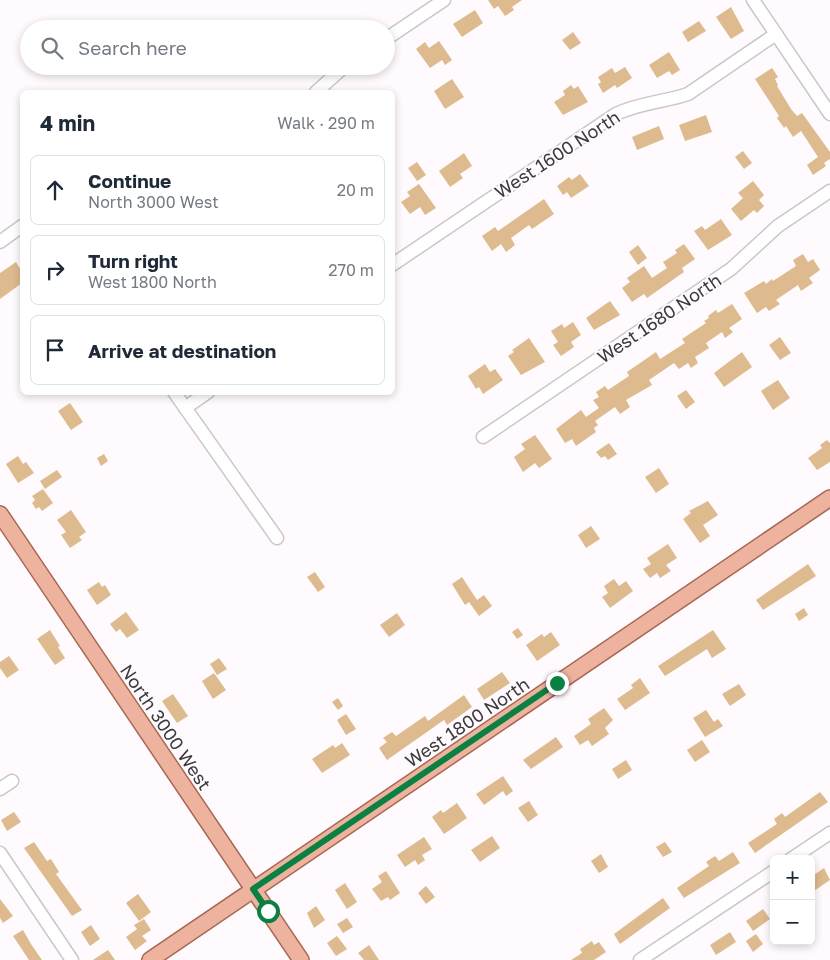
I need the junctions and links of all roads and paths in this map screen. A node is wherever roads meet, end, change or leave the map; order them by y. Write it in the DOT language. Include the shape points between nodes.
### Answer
graph roads {
  1 [pos="444,0"];
  2 [pos="753,0"];
  3 [pos="395,32"];
  4 [pos="776,34"];
  5 [pos="335,75"];
  6 [pos="318,90"];
  7 [pos="829,110"];
  8 [pos="830,191"];
  9 [pos="20,227"];
  10 [pos="0,242"];
  11 [pos="395,263"];
  12 [pos="176,395"];
  13 [pos="204,395"];
  14 [pos="185,408"];
  15 [pos="483,437"];
  16 [pos="830,498"];
  17 [pos="0,514"];
  18 [pos="277,538"];
  19 [pos="12,781"];
  20 [pos="0,790"];
  21 [pos="830,833"];
  22 [pos="0,853"];
  23 [pos="797,855"];
  24 [pos="770,873"];
  25 [pos="253,889"];
  26 [pos="72,960"];
  27 [pos="150,960"];
  28 [pos="301,960"];
  29 [pos="640,960"];
  1 -- 3 [label="street"];
  2 -- 4 [label="street"];
  4 -- 7 [label="street"];
  4 -- 11 [label="street, West 1600 North" via="688,94 632,106 616,114"];
  5 -- 6 [label="street"];
  8 -- 15 [label="street, West 1680 North" via="778,226 731,269"];
  9 -- 10 [label="street"];
  12 -- 14 [label="street"];
  13 -- 14 [label="street"];
  14 -- 18 [label="street"];
  16 -- 25 [label="main road, West 1800 North"];
  17 -- 25 [label="main road, North 3000 West"];
  19 -- 20 [label="street"];
  21 -- 23 [label="street"];
  22 -- 26 [label="street"];
  24 -- 29 [label="street"];
  25 -- 27 [label="main road, West 1800 North"];
  25 -- 28 [label="main road, North 3000 West"];
}
